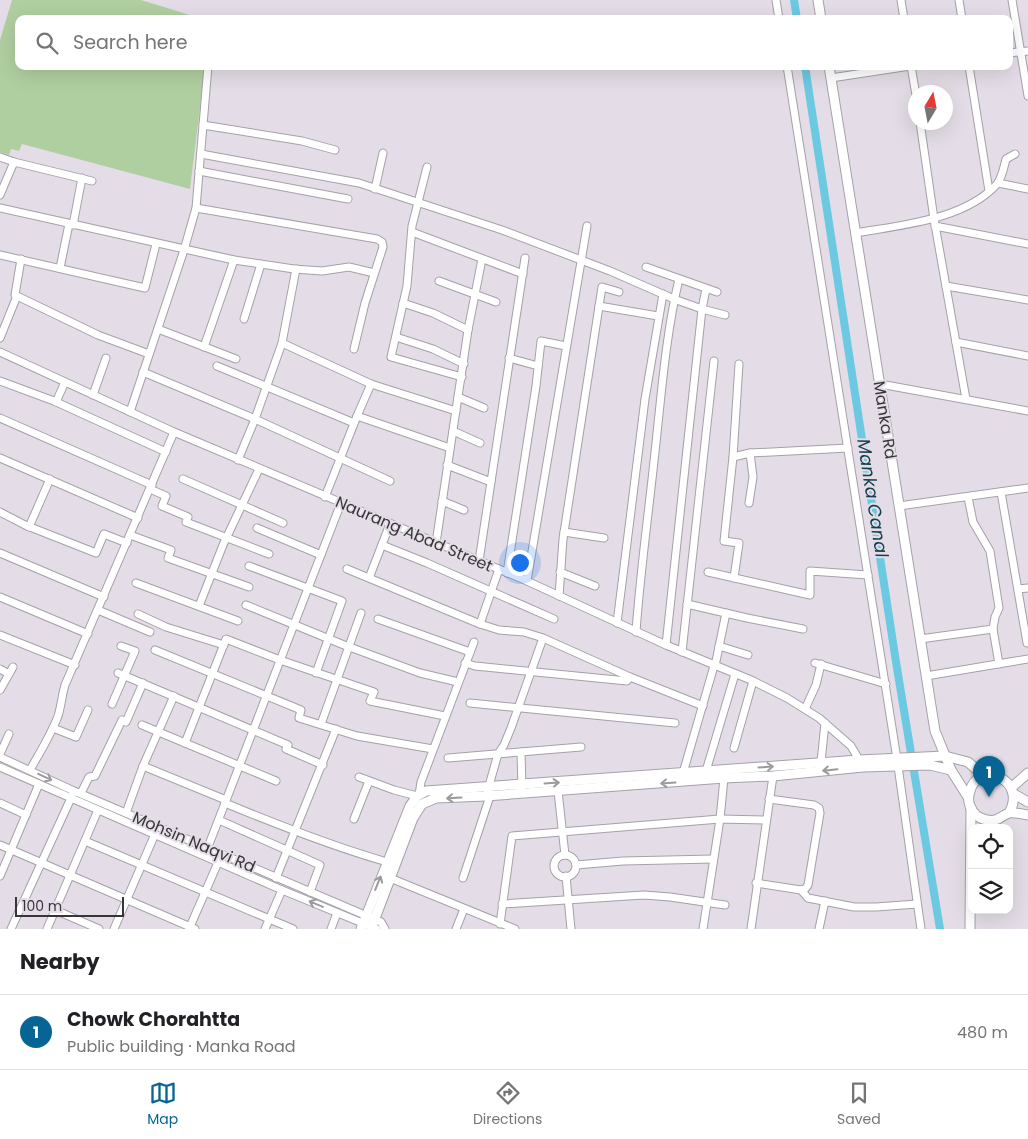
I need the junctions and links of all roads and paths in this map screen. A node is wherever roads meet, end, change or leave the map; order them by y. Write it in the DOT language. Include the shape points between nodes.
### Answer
graph roads {
  1 [pos="776,0"];
  2 [pos="818,0"];
  3 [pos="901,0"];
  4 [pos="959,0"];
  5 [pos="1012,0"];
  6 [pos="778,15"];
  7 [pos="820,15"];
  8 [pos="903,15"];
  9 [pos="961,15"];
  10 [pos="1028,51"];
  11 [pos="1020,52"];
  12 [pos="1013,53"];
  13 [pos="208,70"];
  14 [pos="788,70"];
  15 [pos="830,70"];
  16 [pos="884,70"];
  17 [pos="912,70"];
  18 [pos="970,70"];
  19 [pos="831,78"];
  20 [pos="914,85"];
  21 [pos="1028,96"];
  22 [pos="203,125"];
  23 [pos="921,130"];
  24 [pos="335,150"];
  25 [pos="383,153"];
  26 [pos="200,154"];
  27 [pos="1015,154"];
  28 [pos="0,157"];
  29 [pos="14,162"];
  30 [pos="427,167"];
  31 [pos="199,171"];
  32 [pos="82,178"];
  33 [pos="92,181"];
  34 [pos="998,183"];
  35 [pos="375,189"];
  36 [pos="1028,190"];
  37 [pos="989,191"];
  38 [pos="0,196"];
  39 [pos="348,199"];
  40 [pos="417,203"];
  41 [pos="0,208"];
  42 [pos="196,208"];
  43 [pos="935,223"];
  44 [pos="70,224"];
  45 [pos="586,226"];
  46 [pos="412,232"];
  47 [pos="856,233"];
  48 [pos="156,244"];
  49 [pos="1028,244"];
  50 [pos="184,250"];
  51 [pos="0,255"];
  52 [pos="525,258"];
  53 [pos="21,259"];
  54 [pos="482,259"];
  55 [pos="234,260"];
  56 [pos="580,261"];
  57 [pos="261,264"];
  58 [pos="646,267"];
  59 [pos="60,268"];
  60 [pos="296,269"];
  61 [pos="374,273"];
  62 [pos="523,274"];
  63 [pos="679,279"];
  64 [pos="439,281"];
  65 [pos="946,286"];
  66 [pos="706,289"];
  67 [pos="619,292"];
  68 [pos="717,292"];
  69 [pos="663,294"];
  70 [pos="474,295"];
  71 [pos="17,296"];
  72 [pos="674,299"];
  73 [pos="1028,300"];
  74 [pos="496,302"];
  75 [pos="403,303"];
  76 [pos="599,306"];
  77 [pos="702,309"];
  78 [pos="725,315"];
  79 [pos="658,316"];
  80 [pos="244,319"];
  81 [pos="158,329"];
  82 [pos="468,330"];
  83 [pos="396,337"];
  84 [pos="0,338"];
  85 [pos="956,342"];
  86 [pos="282,343"];
  87 [pos="204,346"];
  88 [pos="566,346"];
  89 [pos="354,348"];
  90 [pos="0,352"];
  91 [pos="149,354"];
  92 [pos="1028,356"];
  93 [pos="106,358"];
  94 [pos="509,358"];
  95 [pos="236,359"];
  96 [pos="714,361"];
  97 [pos="464,364"];
  98 [pos="739,364"];
  99 [pos="217,366"];
  100 [pos="538,366"];
  101 [pos="143,372"];
  102 [pos="462,377"];
  103 [pos="0,381"];
  104 [pos="65,382"];
  105 [pos="371,384"];
  106 [pos="880,384"];
  107 [pos="267,386"];
  108 [pos="93,395"];
  109 [pos="458,397"];
  110 [pos="966,399"];
  111 [pos="56,402"];
  112 [pos="484,408"];
  113 [pos="456,411"];
  114 [pos="130,412"];
  115 [pos="1028,412"];
  116 [pos="357,416"];
  117 [pos="0,418"];
  118 [pos="255,420"];
  119 [pos="354,423"];
  120 [pos="453,431"];
  121 [pos="174,432"];
  122 [pos="480,443"];
  123 [pos="450,448"];
  124 [pos="848,448"];
  125 [pos="166,452"];
  126 [pos="750,453"];
  127 [pos="733,457"];
  128 [pos="0,458"];
  129 [pos="340,458"];
  130 [pos="238,460"];
  131 [pos="447,465"];
  132 [pos="259,469"];
  133 [pos="183,479"];
  134 [pos="50,480"];
  135 [pos="390,481"];
  136 [pos="491,482"];
  137 [pos="151,487"];
  138 [pos="1028,488"];
  139 [pos="1001,492"];
  140 [pos="968,496"];
  141 [pos="325,497"];
  142 [pos="442,501"];
  143 [pos="341,503"];
  144 [pos="749,503"];
  145 [pos="242,505"];
  146 [pos="899,506"];
  147 [pos="464,510"];
  148 [pos="0,512"];
  149 [pos="138,518"];
  150 [pos="284,523"];
  151 [pos="390,524"];
  152 [pos="29,527"];
  153 [pos="257,528"];
  154 [pos="564,532"];
  155 [pos="130,535"];
  156 [pos="226,538"];
  157 [pos="604,538"];
  158 [pos="127,543"];
  159 [pos="436,543"];
  160 [pos="382,545"];
  161 [pos="0,553"];
  162 [pos="269,554"];
  163 [pos="321,554"];
  164 [pos="479,561"];
  165 [pos="249,566"];
  166 [pos="347,569"];
  167 [pos="499,570"];
  168 [pos="560,572"];
  169 [pos="708,572"];
  170 [pos="507,573"];
  171 [pos="212,574"];
  172 [pos="868,575"];
  173 [pos="369,578"];
  174 [pos="734,578"];
  175 [pos="527,581"];
  176 [pos="136,583"];
  177 [pos="595,586"];
  178 [pos="249,587"];
  179 [pos="1028,588"];
  180 [pos="308,589"];
  181 [pos="1018,590"];
  182 [pos="491,592"];
  183 [pos="559,596"];
  184 [pos="0,597"];
  185 [pos="104,597"];
  186 [pos="687,604"];
  187 [pos="246,605"];
  188 [pos="199,606"];
  189 [pos="98,610"];
  190 [pos="361,613"];
  191 [pos="726,613"];
  192 [pos="138,614"];
  193 [pos="378,619"];
  194 [pos="554,620"];
  195 [pos="238,621"];
  196 [pos="617,623"];
  197 [pos="294,624"];
  198 [pos="480,624"];
  199 [pos="803,629"];
  200 [pos="993,629"];
  201 [pos="150,632"];
  202 [pos="636,632"];
  203 [pos="88,634"];
  204 [pos="0,635"];
  205 [pos="543,638"];
  206 [pos="329,639"];
  207 [pos="920,639"];
  208 [pos="474,642"];
  209 [pos="1027,643"];
  210 [pos="224,644"];
  211 [pos="666,645"];
  212 [pos="122,646"];
  213 [pos="719,646"];
  214 [pos="350,647"];
  215 [pos="155,650"];
  216 [pos="470,652"];
  217 [pos="682,652"];
  218 [pos="748,655"];
  219 [pos="1028,659"];
  220 [pos="280,660"];
  221 [pos="465,663"];
  222 [pos="999,664"];
  223 [pos="75,665"];
  224 [pos="715,666"];
  225 [pos="13,667"];
  226 [pos="0,669"];
  227 [pos="530,672"];
  228 [pos="212,673"];
  229 [pos="316,673"];
  230 [pos="9,674"];
  231 [pos="121,674"];
  232 [pos="735,674"];
  233 [pos="926,676"];
  234 [pos="630,677"];
  235 [pos="338,680"];
  236 [pos="753,681"];
  237 [pos="458,682"];
  238 [pos="143,683"];
  239 [pos="886,684"];
  240 [pos="0,690"];
  241 [pos="267,695"];
  242 [pos="174,696"];
  243 [pos="470,703"];
  244 [pos="112,704"];
  245 [pos="703,706"];
  246 [pos="199,707"];
  247 [pos="518,708"];
  248 [pos="88,710"];
  249 [pos="805,710"];
  250 [pos="445,716"];
  251 [pos="675,723"];
  252 [pos="825,723"];
  253 [pos="142,724"];
  254 [pos="321,724"];
  255 [pos="53,728"];
  256 [pos="336,729"];
  257 [pos="253,730"];
  258 [pos="159,732"];
  259 [pos="9,734"];
  260 [pos="185,743"];
  261 [pos="581,746"];
  262 [pos="734,748"];
  263 [pos="433,749"];
  264 [pos="521,752"];
  265 [pos="498,754"];
  266 [pos="0,756"];
  267 [pos="945,756"];
  268 [pos="448,758"];
  269 [pos="930,761"];
  270 [pos="821,762"];
  271 [pos="861,763"];
  272 [pos="902,763"];
  273 [pos="323,765"];
  274 [pos="143,766"];
  275 [pos="239,766"];
  276 [pos="0,767"];
  277 [pos="30,770"];
  278 [pos="951,770"];
  279 [pos="706,771"];
  280 [pos="683,773"];
  281 [pos="1028,773"];
  282 [pos="773,776"];
  283 [pos="984,776"];
  284 [pos="359,777"];
  285 [pos="724,778"];
  286 [pos="276,781"];
  287 [pos="369,781"];
  288 [pos="39,784"];
  289 [pos="522,789"];
  290 [pos="558,791"];
  291 [pos="1013,791"];
  292 [pos="78,792"];
  293 [pos="488,793"];
  294 [pos="418,796"];
  295 [pos="968,797"];
  296 [pos="71,798"];
  297 [pos="769,799"];
  298 [pos="226,801"];
  299 [pos="1028,802"];
  300 [pos="0,803"];
  301 [pos="971,808"];
  302 [pos="98,810"];
  303 [pos="126,812"];
  304 [pos="1008,813"];
  305 [pos="1028,814"];
  306 [pos="26,815"];
  307 [pos="354,819"];
  308 [pos="720,819"];
  309 [pos="219,820"];
  310 [pos="766,820"];
  311 [pos="998,824"];
  312 [pos="562,831"];
  313 [pos="295,832"];
  314 [pos="155,834"];
  315 [pos="85,840"];
  316 [pos="0,845"];
  317 [pos="208,847"];
  318 [pos="11,849"];
  319 [pos="287,850"];
  320 [pos="222,854"];
  321 [pos="565,855"];
  322 [pos="713,859"];
  323 [pos="218,862"];
  324 [pos="387,862"];
  325 [pos="42,863"];
  326 [pos="142,865"];
  327 [pos="576,865"];
  328 [pos="971,869"];
  329 [pos="70,875"];
  330 [pos="0,876"];
  331 [pos="566,876"];
  332 [pos="276,878"];
  333 [pos="390,878"];
  334 [pos="463,878"];
  335 [pos="756,883"];
  336 [pos="282,890"];
  337 [pos="801,890"];
  338 [pos="205,892"];
  339 [pos="310,892"];
  340 [pos="127,900"];
  341 [pos="568,900"];
  342 [pos="706,901"];
  343 [pos="825,901"];
  344 [pos="502,904"];
  345 [pos="917,904"];
  346 [pos="725,905"];
  347 [pos="464,909"];
  348 [pos="55,910"];
  349 [pos="338,914"];
  350 [pos="971,914"];
  351 [pos="270,919"];
  352 [pos="500,924"];
  353 [pos="369,925"];
  354 [pos="191,928"];
  355 [pos="11,929"];
  356 [pos="47,929"];
  357 [pos="99,929"];
  358 [pos="114,929"];
  359 [pos="265,929"];
  360 [pos="293,929"];
  361 [pos="331,929"];
  362 [pos="384,929"];
  363 [pos="456,929"];
  364 [pos="515,929"];
  365 [pos="571,929"];
  366 [pos="703,929"];
  367 [pos="751,929"];
  368 [pos="819,929"];
  369 [pos="921,929"];
  370 [pos="970,929"];
  1 -- 6 [label="street"];
  2 -- 7 [label="main road"];
  3 -- 8 [label="street"];
  4 -- 9 [label="street"];
  5 -- 11 [label="street"];
  10 -- 11 [label="street"];
  11 -- 12 [label="street"];
  11 -- 21 [label="street"];
  13 -- 22 [label="street"];
  14 -- 124 [label="street"];
  15 -- 19 [label="main road, Manka Rd"];
  16 -- 19 [label="street"];
  17 -- 20 [label="street"];
  18 -- 37 [label="street"];
  19 -- 47 [label="main road, Manka Rd"];
  22 -- 24 [label="street" via="302,141"];
  22 -- 26 [label="street"];
  23 -- 43 [label="street"];
  25 -- 35 [label="street"];
  26 -- 31 [label="street"];
  26 -- 35 [label="street" via="359,183"];
  27 -- 34 [label="street" via="1006,159"];
  28 -- 29 [label="street"];
  29 -- 32 [label="street"];
  29 -- 38 [label="street"];
  30 -- 40 [label="street"];
  31 -- 39 [label="street"];
  31 -- 42 [label="street"];
  32 -- 33 [label="street"];
  32 -- 44 [label="street"];
  34 -- 36 [label="street"];
  34 -- 37 [label="street"];
  35 -- 40 [label="street"];
  37 -- 43 [label="street" via="976,202"];
  40 -- 46 [label="street"];
  40 -- 56 [label="street" via="502,230"];
  41 -- 44 [label="street"];
  42 -- 50 [label="street"];
  42 -- 61 [label="street" via="377,239 383,247"];
  43 -- 47 [label="street"];
  43 -- 49 [label="street"];
  43 -- 65 [label="street"];
  44 -- 48 [label="street"];
  44 -- 59 [label="street"];
  45 -- 56 [label="street"];
  46 -- 54 [label="street"];
  46 -- 75 [label="street" via="408,286"];
  47 -- 106 [label="main road, Manka Rd"];
  48 -- 50 [label="street"];
  48 -- 59 [label="street" via="145,288"];
  50 -- 55 [label="street"];
  50 -- 81 [label="street"];
  51 -- 53 [label="street"];
  52 -- 62 [label="street"];
  53 -- 59 [label="street"];
  53 -- 71 [label="street"];
  54 -- 62 [label="street"];
  54 -- 70 [label="street"];
  55 -- 57 [label="street"];
  55 -- 87 [label="street"];
  56 -- 69 [label="street"];
  56 -- 88 [label="street"];
  57 -- 60 [label="street"];
  57 -- 80 [label="street"];
  58 -- 63 [label="street"];
  60 -- 61 [label="street" via="322,271 348,267"];
  60 -- 86 [label="street"];
  61 -- 89 [label="street"];
  62 -- 94 [label="street"];
  63 -- 66 [label="street"];
  63 -- 72 [label="street"];
  64 -- 70 [label="street"];
  65 -- 73 [label="street"];
  65 -- 85 [label="street"];
  66 -- 68 [label="street"];
  66 -- 77 [label="street"];
  67 -- 76 [label="street" via="602,288"];
  69 -- 72 [label="street"];
  69 -- 79 [label="street"];
  70 -- 74 [label="street"];
  70 -- 82 [label="street"];
  71 -- 84 [label="street"];
  71 -- 91 [label="street" via="98,335"];
  72 -- 77 [label="street"];
  72 -- 202 [label="street"];
  75 -- 82 [label="street"];
  75 -- 83 [label="street"];
  76 -- 79 [label="street"];
  76 -- 154 [label="street"];
  77 -- 78 [label="street"];
  77 -- 211 [label="street"];
  79 -- 196 [label="street"];
  81 -- 87 [label="street"];
  81 -- 91 [label="street"];
  82 -- 97 [label="street"];
  83 -- 97 [label="street" via="433,349"];
  83 -- 102 [label="street" via="391,356"];
  85 -- 92 [label="street"];
  85 -- 110 [label="street"];
  86 -- 105 [label="street"];
  86 -- 107 [label="street"];
  87 -- 95 [label="street"];
  88 -- 100 [label="street" via="541,341"];
  88 -- 175 [label="street"];
  90 -- 104 [label="street, Naurang Abad Street"];
  91 -- 101 [label="street"];
  93 -- 108 [label="street"];
  94 -- 100 [label="street"];
  94 -- 136 [label="street"];
  96 -- 186 [label="street"];
  97 -- 102 [label="street"];
  98 -- 127 [label="street"];
  99 -- 107 [label="street"];
  100 -- 170 [label="street"];
  101 -- 114 [label="street"];
  101 -- 118 [label="street"];
  102 -- 109 [label="street"];
  103 -- 111 [label="street"];
  104 -- 108 [label="street, Naurang Abad Street"];
  104 -- 111 [label="street"];
  105 -- 113 [label="street"];
  105 -- 116 [label="street"];
  106 -- 110 [label="street"];
  106 -- 146 [label="main road, Manka Rd"];
  107 -- 118 [label="street"];
  107 -- 119 [label="street"];
  108 -- 114 [label="street, Naurang Abad Street"];
  109 -- 112 [label="street"];
  109 -- 113 [label="street"];
  110 -- 115 [label="street"];
  111 -- 125 [label="street"];
  113 -- 120 [label="street"];
  114 -- 121 [label="street, Naurang Abad Street"];
  116 -- 119 [label="street"];
  116 -- 123 [label="street"];
  117 -- 137 [label="street"];
  118 -- 129 [label="street"];
  118 -- 130 [label="street"];
  119 -- 129 [label="street"];
  120 -- 122 [label="street"];
  120 -- 123 [label="street"];
  121 -- 125 [label="street"];
  121 -- 130 [label="street, Naurang Abad Street"];
  123 -- 131 [label="street"];
  124 -- 126 [label="street"];
  124 -- 172 [label="street"];
  125 -- 137 [label="street"];
  126 -- 127 [label="street"];
  126 -- 144 [label="street" via="753,477"];
  127 -- 174 [label="street" via="724,541 739,543"];
  128 -- 134 [label="street"];
  129 -- 135 [label="street"];
  129 -- 141 [label="street"];
  130 -- 132 [label="street, Naurang Abad Street"];
  131 -- 136 [label="street"];
  131 -- 142 [label="street"];
  132 -- 141 [label="street, Naurang Abad Street"];
  132 -- 145 [label="street"];
  133 -- 145 [label="street"];
  134 -- 149 [label="street"];
  134 -- 152 [label="street"];
  136 -- 164 [label="street"];
  137 -- 149 [label="street"];
  137 -- 156 [label="street" via="166,496 162,506 188,518 186,522"];
  138 -- 139 [label="street"];
  139 -- 140 [label="street"];
  139 -- 181 [label="street"];
  140 -- 146 [label="street"];
  140 -- 200 [label="street" via="973,522 990,551 999,608"];
  141 -- 143 [label="street, Naurang Abad Street"];
  142 -- 147 [label="street"];
  142 -- 159 [label="street"];
  143 -- 151 [label="street, Naurang Abad Street"];
  143 -- 163 [label="street"];
  145 -- 150 [label="street"];
  145 -- 156 [label="street"];
  146 -- 207 [label="main road, Manka Rd"];
  148 -- 152 [label="street"];
  149 -- 155 [label="street"];
  151 -- 159 [label="street, Naurang Abad Street"];
  151 -- 160 [label="street"];
  152 -- 158 [label="street" via="96,553 104,534"];
  153 -- 163 [label="street"];
  154 -- 157 [label="street"];
  154 -- 168 [label="street"];
  155 -- 158 [label="street"];
  155 -- 171 [label="street" via="171,550 168,558"];
  156 -- 162 [label="street"];
  156 -- 171 [label="street"];
  158 -- 185 [label="street"];
  159 -- 164 [label="street, Naurang Abad Street"];
  160 -- 173 [label="street"];
  160 -- 182 [label="street"];
  161 -- 185 [label="street"];
  163 -- 180 [label="street"];
  164 -- 167 [label="street, Naurang Abad Street"];
  165 -- 180 [label="street"];
  166 -- 173 [label="street"];
  167 -- 170 [label="street, Naurang Abad Street"];
  167 -- 182 [label="street"];
  168 -- 177 [label="street"];
  168 -- 183 [label="street"];
  169 -- 174 [label="street"];
  170 -- 175 [label="street, Naurang Abad Street"];
  171 -- 178 [label="street"];
  171 -- 188 [label="street"];
  172 -- 174 [label="street" via="810,572 810,595"];
  172 -- 239 [label="street"];
  173 -- 198 [label="street"];
  175 -- 183 [label="street, Naurang Abad Street"];
  176 -- 188 [label="street"];
  179 -- 181 [label="street"];
  180 -- 197 [label="street"];
  180 -- 206 [label="street" via="342,601"];
  181 -- 209 [label="street"];
  182 -- 194 [label="street"];
  182 -- 198 [label="street"];
  183 -- 196 [label="street, Naurang Abad Street"];
  184 -- 203 [label="street"];
  185 -- 189 [label="street"];
  186 -- 191 [label="street"];
  186 -- 217 [label="street"];
  187 -- 197 [label="street"];
  188 -- 195 [label="street"];
  189 -- 201 [label="street"];
  189 -- 203 [label="street"];
  190 -- 214 [label="street"];
  191 -- 199 [label="street"];
  191 -- 213 [label="street"];
  192 -- 210 [label="street" via="166,627"];
  193 -- 216 [label="street"];
  196 -- 202 [label="street, Naurang Abad Street"];
  197 -- 206 [label="street"];
  197 -- 220 [label="street"];
  198 -- 205 [label="street"];
  200 -- 207 [label="street"];
  200 -- 222 [label="street"];
  202 -- 211 [label="street, Naurang Abad Street"];
  203 -- 223 [label="street"];
  204 -- 223 [label="street"];
  205 -- 227 [label="street"];
  205 -- 234 [label="street"];
  206 -- 214 [label="street"];
  206 -- 229 [label="street"];
  207 -- 233 [label="main road, Manka Rd"];
  208 -- 216 [label="street"];
  210 -- 220 [label="street" via="226,639"];
  210 -- 228 [label="street"];
  211 -- 217 [label="street, Naurang Abad Street"];
  212 -- 231 [label="street" via="135,650"];
  213 -- 218 [label="street"];
  213 -- 224 [label="street"];
  214 -- 235 [label="street"];
  214 -- 237 [label="street" via="420,673"];
  215 -- 228 [label="street"];
  216 -- 221 [label="street"];
  217 -- 224 [label="street, Naurang Abad Street"];
  219 -- 222 [label="street"];
  220 -- 229 [label="street"];
  220 -- 241 [label="street"];
  221 -- 227 [label="street"];
  221 -- 237 [label="street"];
  222 -- 233 [label="street"];
  223 -- 255 [label="street" via="65,685"];
  224 -- 232 [label="street, Naurang Abad Street"];
  224 -- 245 [label="street"];
  225 -- 230 [label="street"];
  226 -- 230 [label="street"];
  227 -- 234 [label="street" via="626,681"];
  227 -- 247 [label="street"];
  228 -- 241 [label="street"];
  228 -- 246 [label="street"];
  229 -- 235 [label="street"];
  230 -- 240 [label="street"];
  231 -- 238 [label="street"];
  231 -- 244 [label="street"];
  232 -- 236 [label="street, Naurang Abad Street"];
  232 -- 279 [label="street"];
  233 -- 267 [label="main road, Manka Rd" via="934,731"];
  234 -- 245 [label="street"];
  235 -- 250 [label="street" via="374,692 370,701"];
  235 -- 254 [label="street"];
  236 -- 249 [label="street, Naurang Abad Street"];
  236 -- 262 [label="street"];
  237 -- 250 [label="street"];
  238 -- 242 [label="street"];
  238 -- 292 [label="street" via="126,722 122,720 95,776 89,777"];
  239 -- 249 [label="street" via="818,663 816,686"];
  239 -- 272 [label="street"];
  241 -- 254 [label="street" via="301,710 299,718"];
  241 -- 257 [label="street"];
  242 -- 246 [label="street"];
  242 -- 258 [label="street"];
  243 -- 247 [label="street"];
  245 -- 280 [label="street"];
  246 -- 257 [label="street"];
  246 -- 260 [label="street"];
  247 -- 251 [label="street"];
  247 -- 265 [label="street"];
  248 -- 255 [label="street" via="76,737"];
  249 -- 252 [label="street, Naurang Abad Street"];
  250 -- 263 [label="street"];
  252 -- 270 [label="street"];
  252 -- 271 [label="street, Naurang Abad Street" via="851,746"];
  253 -- 258 [label="street"];
  254 -- 256 [label="street"];
  255 -- 277 [label="street"];
  256 -- 263 [label="street" via="357,736"];
  256 -- 273 [label="street"];
  257 -- 273 [label="street"];
  257 -- 275 [label="street"];
  258 -- 260 [label="street"];
  258 -- 274 [label="street"];
  259 -- 266 [label="street"];
  260 -- 275 [label="street"];
  261 -- 264 [label="street"];
  263 -- 294 [label="street"];
  264 -- 265 [label="street"];
  264 -- 289 [label="street"];
  265 -- 268 [label="street"];
  265 -- 293 [label="street"];
  266 -- 277 [label="street, Mohsin Naqvi Rd"];
  267 -- 269 [label="main road"];
  267 -- 278 [label="main road, Manka Rd"];
  267 -- 283 [label="main road" via="968,762"];
  269 -- 272 [label="main road"];
  269 -- 278 [label="main road"];
  270 -- 271 [label="main road"];
  279 -- 270 [label="main road, one-way"];
  271 -- 272 [label="main road"];
  271 -- 282 [label="main road, one-way"];
  272 -- 345 [label="street"];
  273 -- 313 [label="street"];
  274 -- 298 [label="street"];
  274 -- 303 [label="street"];
  275 -- 286 [label="street"];
  275 -- 298 [label="street"];
  276 -- 288 [label="street, Mohsin Naqvi Rd"];
  277 -- 292 [label="street, Mohsin Naqvi Rd, one-way"];
  278 -- 295 [label="main road, Manka Rd"];
  279 -- 280 [label="main road"];
  289 -- 280 [label="main road, one-way"];
  281 -- 291 [label="main road"];
  282 -- 285 [label="main road"];
  282 -- 297 [label="street"];
  283 -- 291 [label="main road" via="1003,778"];
  283 -- 295 [label="main road" via="976,781"];
  284 -- 287 [label="street"];
  285 -- 290 [label="main road, one-way"];
  285 -- 308 [label="street"];
  287 -- 294 [label="street"];
  287 -- 307 [label="street"];
  288 -- 296 [label="street, Mohsin Naqvi Rd"];
  288 -- 306 [label="street"];
  289 -- 290 [label="main road"];
  289 -- 293 [label="main road"];
  290 -- 312 [label="street"];
  291 -- 299 [label="main road"];
  291 -- 304 [label="main road" via="1012,808"];
  292 -- 296 [label="street"];
  292 -- 303 [label="street, Mohsin Naqvi Rd"];
  293 -- 294 [label="main road" via="432,790"];
  293 -- 333 [label="main road, one-way" via="436,798 422,804"];
  293 -- 334 [label="street"];
  294 -- 324 [label="main road" via="410,806"];
  295 -- 301 [label="main road"];
  296 -- 302 [label="street, Mohsin Naqvi Rd"];
  296 -- 325 [label="street"];
  297 -- 310 [label="street"];
  297 -- 337 [label="street" via="819,808 808,885"];
  298 -- 309 [label="street"];
  298 -- 313 [label="street"];
  300 -- 306 [label="street"];
  301 -- 311 [label="main road" via="975,814"];
  301 -- 328 [label="main road"];
  302 -- 314 [label="street, Mohsin Naqvi Rd"];
  302 -- 315 [label="street"];
  303 -- 317 [label="street, Mohsin Naqvi Rd"];
  304 -- 305 [label="main road"];
  304 -- 311 [label="main road"];
  306 -- 318 [label="street"];
  308 -- 310 [label="street"];
  308 -- 312 [label="street"];
  308 -- 322 [label="street"];
  309 -- 317 [label="street"];
  309 -- 319 [label="street"];
  310 -- 335 [label="street"];
  312 -- 321 [label="street"];
  312 -- 344 [label="street" via="512,836"];
  313 -- 319 [label="street"];
  313 -- 324 [label="street"];
  314 -- 323 [label="street, Mohsin Naqvi Rd"];
  314 -- 326 [label="street"];
  315 -- 326 [label="street"];
  315 -- 329 [label="street"];
  316 -- 318 [label="street"];
  317 -- 320 [label="street, Mohsin Naqvi Rd"];
  318 -- 325 [label="street"];
  318 -- 330 [label="street"];
  319 -- 332 [label="street"];
  319 -- 339 [label="street" via="320,865"];
  320 -- 323 [label="street"];
  320 -- 332 [label="street, Mohsin Naqvi Rd"];
  321 -- 327 [label="street" via="574,859"];
  321 -- 331 [label="street" via="558,857 555,866 557,873"];
  322 -- 327 [label="street"];
  322 -- 342 [label="street"];
  323 -- 336 [label="street, Mohsin Naqvi Rd"];
  323 -- 338 [label="street"];
  353 -- 324 [label="main road, one-way"];
  325 -- 329 [label="street"];
  325 -- 355 [label="street"];
  326 -- 338 [label="street"];
  326 -- 340 [label="street"];
  327 -- 331 [label="street" via="572,874"];
  329 -- 340 [label="street"];
  329 -- 348 [label="street"];
  331 -- 341 [label="street"];
  332 -- 339 [label="street, Mohsin Naqvi Rd"];
  333 -- 347 [label="street"];
  333 -- 353 [label="main road"];
  335 -- 337 [label="street"];
  335 -- 367 [label="street"];
  349 -- 336 [label="street, Mohsin Naqvi Rd, one-way"];
  336 -- 351 [label="street"];
  337 -- 343 [label="street" via="808,898"];
  338 -- 351 [label="street"];
  338 -- 354 [label="street"];
  339 -- 353 [label="street, Mohsin Naqvi Rd"];
  340 -- 354 [label="street"];
  340 -- 358 [label="street"];
  341 -- 342 [label="street" via="644,895"];
  341 -- 344 [label="street"];
  341 -- 365 [label="street"];
  342 -- 346 [label="street"];
  342 -- 366 [label="street"];
  343 -- 345 [label="street" via="876,907"];
  343 -- 368 [label="street"];
  344 -- 352 [label="street"];
  345 -- 369 [label="street"];
  347 -- 352 [label="street"];
  347 -- 363 [label="street"];
  348 -- 356 [label="street"];
  348 -- 357 [label="street"];
  349 -- 353 [label="street, Mohsin Naqvi Rd"];
  349 -- 361 [label="street"];
  350 -- 370 [label="main road"];
  351 -- 359 [label="street"];
  351 -- 360 [label="street"];
  352 -- 364 [label="street"];
  353 -- 362 [label="street, Mohsin Naqvi Rd" via="381,922"];
}
